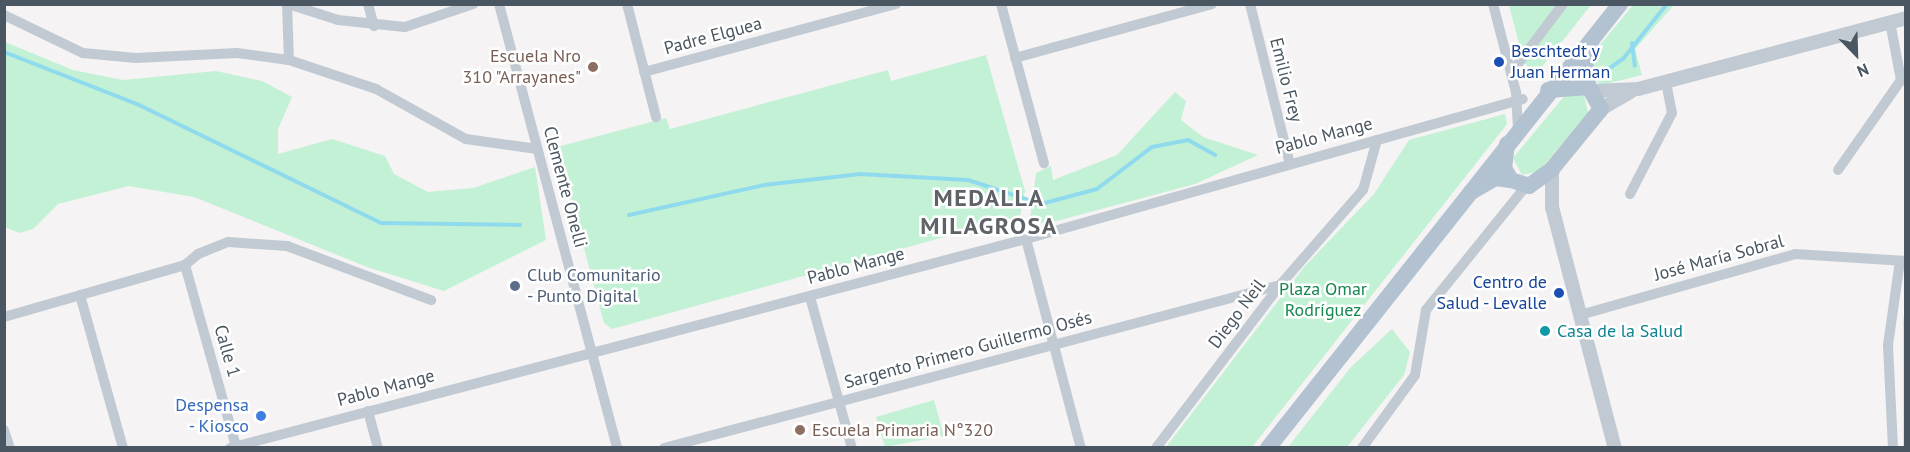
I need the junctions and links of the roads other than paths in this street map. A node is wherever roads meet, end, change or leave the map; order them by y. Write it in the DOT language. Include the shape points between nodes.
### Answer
graph roads {
  1 [pos="287,4"];
  2 [pos="368,4"];
  3 [pos="472,4"];
  4 [pos="499,4"];
  5 [pos="627,4"];
  6 [pos="896,4"];
  7 [pos="1001,4"];
  8 [pos="1212,4"];
  9 [pos="1250,4"];
  10 [pos="1493,4"];
  11 [pos="1563,4"];
  12 [pos="1620,4"];
  13 [pos="4,15"];
  14 [pos="1905,18"];
  15 [pos="1890,22"];
  16 [pos="374,26"];
  17 [pos="1591,41"];
  18 [pos="1015,58"];
  19 [pos="289,60"];
  20 [pos="644,72"];
  21 [pos="1511,73"];
  22 [pos="1666,82"];
  23 [pos="1591,89"];
  24 [pos="1638,89"];
  25 [pos="1528,97"];
  26 [pos="1601,109"];
  27 [pos="656,117"];
  28 [pos="1518,128"];
  29 [pos="1377,140"];
  30 [pos="1507,142"];
  31 [pos="537,149"];
  32 [pos="1044,163"];
  33 [pos="1290,164"];
  34 [pos="1552,169"];
  35 [pos="1838,170"];
  36 [pos="1522,184"];
  37 [pos="1630,194"];
  38 [pos="1466,196"];
  39 [pos="1552,207"];
  40 [pos="1026,239"];
  41 [pos="1903,261"];
  42 [pos="185,266"];
  43 [pos="1280,285"];
  44 [pos="80,295"];
  45 [pos="810,297"];
  46 [pos="431,300"];
  47 [pos="1580,315"];
  48 [pos="4,317"];
  49 [pos="1054,344"];
  50 [pos="593,353"];
  51 [pos="839,401"];
  52 [pos="368,411"];
  53 [pos="4,429"];
  54 [pos="10,447"];
  55 [pos="123,447"];
  56 [pos="233,447"];
  57 [pos="378,447"];
  58 [pos="617,447"];
  59 [pos="664,447"];
  60 [pos="852,447"];
  61 [pos="1082,447"];
  62 [pos="1156,447"];
  63 [pos="1268,447"];
  64 [pos="1362,447"];
  65 [pos="1615,447"];
  66 [pos="1893,447"];
  1 -- 16 [label="street"];
  1 -- 19 [label="street"];
  2 -- 16 [label="street"];
  3 -- 16 [label="street" via="405,27"];
  4 -- 31 [label="street, Clemente Onelli"];
  5 -- 20 [label="street"];
  6 -- 20 [label="street, Padre Elguea"];
  7 -- 18 [label="street"];
  8 -- 18 [label="street"];
  9 -- 33 [label="street, Emilio Frey"];
  10 -- 21 [label="street"];
  11 -- 21 [label="street"];
  12 -- 17 [label="main road"];
  13 -- 19 [label="street" via="83,53 136,58 237,54"];
  14 -- 15 [label="street"];
  15 -- 22 [label="street"];
  15 -- 35 [label="street" via="1901,80"];
  17 -- 23 [label="main road" via="1584,71"];
  17 -- 25 [label="main road"];
  18 -- 32 [label="street"];
  19 -- 31 [label="street" via="375,88 466,139"];
  20 -- 27 [label="street"];
  21 -- 25 [label="street"];
  22 -- 24 [label="street"];
  22 -- 37 [label="street" via="1672,113"];
  23 -- 24 [label="street"];
  23 -- 25 [label="main road"];
  23 -- 26 [label="main road"];
  24 -- 26 [label="street"];
  25 -- 28 [label="main road"];
  25 -- 28 [label="street"];
  25 -- 29 [label="street, Pablo Mange"];
  26 -- 34 [label="main road"];
  28 -- 30 [label="main road"];
  29 -- 33 [label="street, Pablo Mange"];
  29 -- 43 [label="street, Diego Neil" via="1362,190"];
  30 -- 36 [label="main road" via="1504,168"];
  30 -- 38 [label="main road"];
  31 -- 50 [label="street, Clemente Onelli"];
  33 -- 40 [label="street, Pablo Mange"];
  34 -- 36 [label="main road"];
  34 -- 39 [label="street"];
  36 -- 38 [label="main road" via="1495,178"];
  36 -- 39 [label="street"];
  36 -- 64 [label="street" via="1426,310 1415,375"];
  38 -- 63 [label="main road"];
  39 -- 47 [label="street"];
  40 -- 45 [label="street, Pablo Mange"];
  40 -- 49 [label="street"];
  41 -- 47 [label="street, José María Sobral" via="1795,254"];
  41 -- 66 [label="street" via="1888,345"];
  42 -- 44 [label="street"];
  42 -- 46 [label="street" via="212,246 268,242"];
  42 -- 56 [label="street, Calle 1"];
  43 -- 49 [label="street, Sargento Primero Guillermo Osés"];
  43 -- 62 [label="street, Diego Neil"];
  44 -- 48 [label="street"];
  44 -- 55 [label="street"];
  45 -- 50 [label="street, Pablo Mange"];
  45 -- 51 [label="street"];
  47 -- 65 [label="street"];
  49 -- 51 [label="street, Sargento Primero Guillermo Osés"];
  49 -- 61 [label="street"];
  50 -- 52 [label="street, Pablo Mange"];
  50 -- 58 [label="street, Clemente Onelli"];
  51 -- 59 [label="street, Sargento Primero Guillermo Osés"];
  51 -- 60 [label="street"];
  52 -- 56 [label="street, Pablo Mange"];
  52 -- 57 [label="street"];
  53 -- 54 [label="street"];
}
